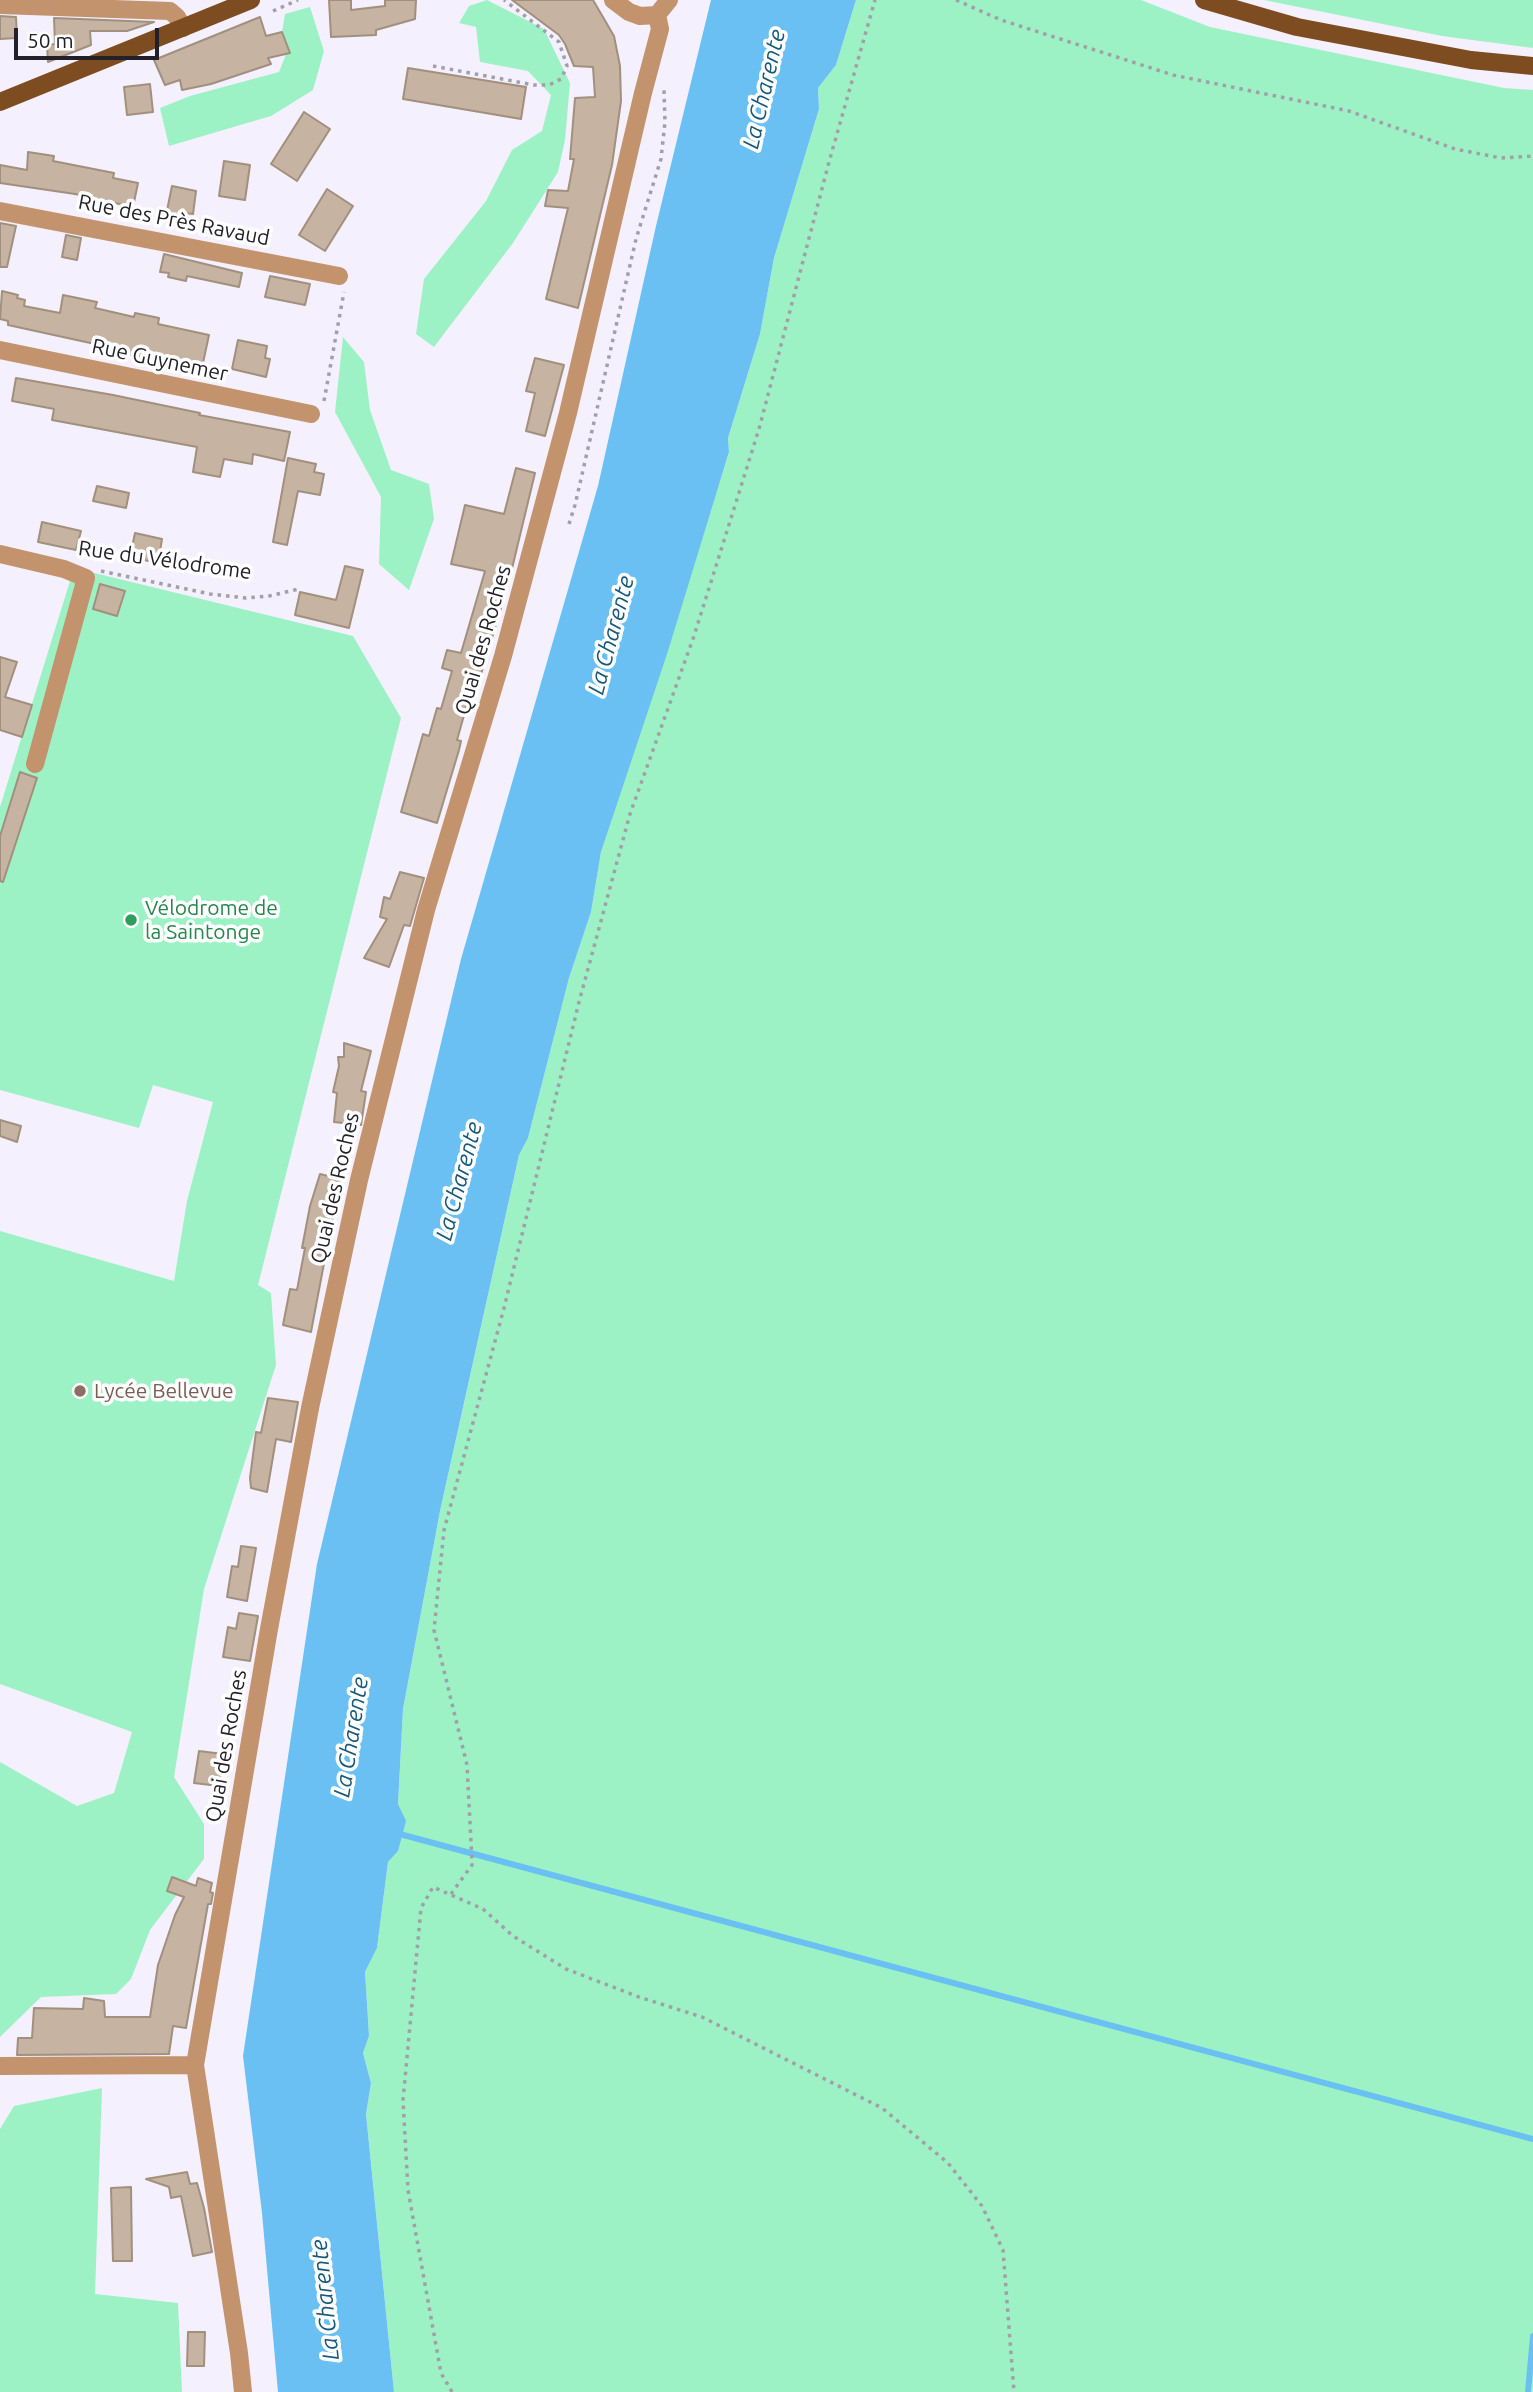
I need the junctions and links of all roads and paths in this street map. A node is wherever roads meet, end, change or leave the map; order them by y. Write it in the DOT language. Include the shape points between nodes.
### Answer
graph roads {
  1 [pos="250,0"];
  2 [pos="298,0"];
  3 [pos="504,0"];
  4 [pos="612,0"];
  5 [pos="669,0"];
  6 [pos="875,0"];
  7 [pos="956,0"];
  8 [pos="1204,0"];
  9 [pos="0,5"];
  10 [pos="272,11"];
  11 [pos="657,15"];
  12 [pos="183,28"];
  13 [pos="433,66"];
  14 [pos="1533,66"];
  15 [pos="664,85"];
  16 [pos="0,102"];
  17 [pos="1533,156"];
  18 [pos="0,211"];
  19 [pos="339,276"];
  20 [pos="0,350"];
  21 [pos="311,414"];
  22 [pos="569,524"];
  23 [pos="0,554"];
  24 [pos="64,569"];
  25 [pos="299,589"];
  26 [pos="35,764"];
  27 [pos="451,1894"];
  28 [pos="195,2065"];
  29 [pos="0,2066"];
  30 [pos="243,2392"];
  31 [pos="452,2392"];
  32 [pos="1014,2392"];
  1 -- 12 [label="main road"];
  2 -- 10 [label="path"];
  3 -- 13 [label="path" via="559,42 567,66 561,79 534,85"];
  4 -- 11 [label="street" via="640,16"];
  5 -- 11 [label="street"];
  6 -- 27 [label="path" via="759,429 627,827 444,1530 434,1630 467,1765 472,1845 472,1865"];
  7 -- 17 [label="path" via="1000,20 1173,75 1349,111 1455,149 1500,158"];
  8 -- 14 [label="main road" via="1297,27 1471,60"];
  9 -- 12 [label="street" via="170,11"];
  11 -- 28 [label="street, Quai des Roches" via="660,29 568,414 503,656 426,910 359,1180 298,1473"];
  12 -- 16 [label="main road"];
  15 -- 22 [label="path" via="662,159 636,239"];
  18 -- 19 [label="street, Rue des Près Ravaud"];
  19 -- 21 [label="path" via="345,284 323,406"];
  20 -- 21 [label="street, Rue Guynemer"];
  23 -- 24 [label="street, Rue du Vélodrome"];
  24 -- 25 [label="path, Rue du Vélodrome" via="78,567 246,598"];
  24 -- 26 [label="street, Rue du Vélodrome" via="86,578"];
  27 -- 31 [label="path" via="433,1887 421,1908 403,2100 408,2190 441,2372"];
  27 -- 32 [label="path" via="483,1909 513,1936 566,1969 702,2017 882,2108 948,2163 982,2206 1003,2250"];
  28 -- 29 [label="street"];
  28 -- 30 [label="street, Quai des Roches"];
}
